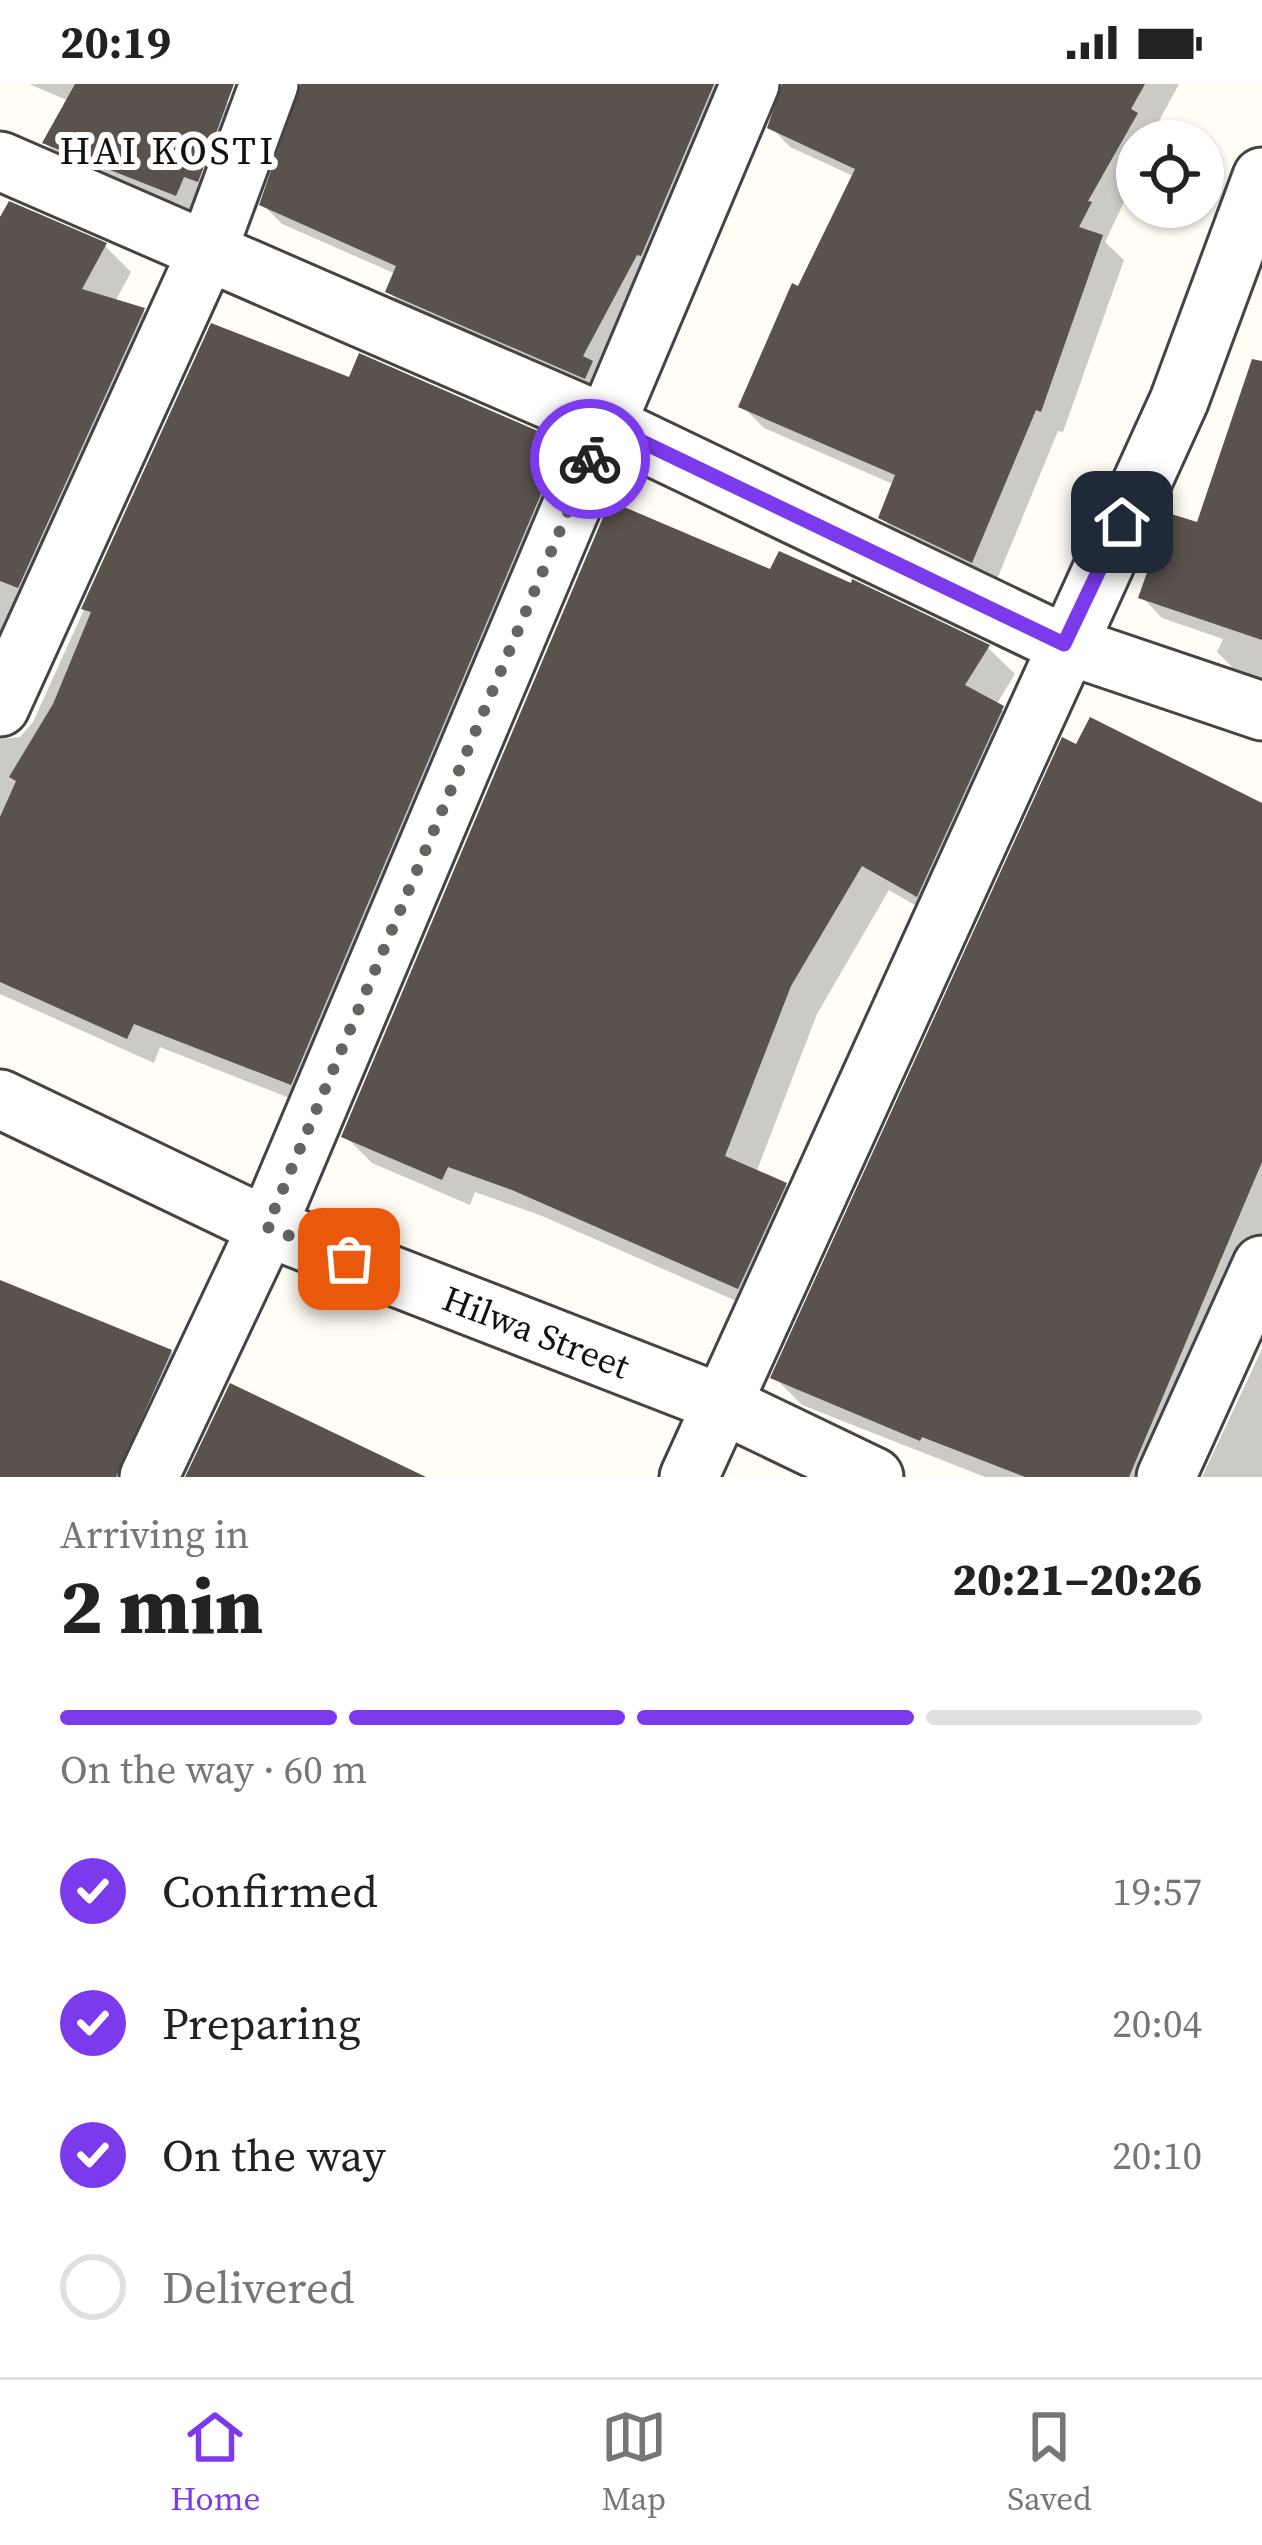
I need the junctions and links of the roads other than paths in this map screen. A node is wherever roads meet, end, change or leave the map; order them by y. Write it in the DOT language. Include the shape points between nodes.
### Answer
graph roads {
  1 [pos="269,84"];
  2 [pos="751,84"];
  3 [pos="0,161"];
  4 [pos="1262,177"];
  5 [pos="206,252"];
  6 [pos="605,424"];
  7 [pos="1064,644"];
  8 [pos="0,707"];
  9 [pos="1262,711"];
  10 [pos="0,1099"];
  11 [pos="267,1227"];
  12 [pos="1262,1265"];
  13 [pos="720,1403"];
  14 [pos="149,1477"];
  15 [pos="689,1477"];
  16 [pos="874,1477"];
  17 [pos="1166,1477"];
  1 -- 5 [label="street"];
  2 -- 6 [label="street"];
  3 -- 5 [label="street"];
  4 -- 7 [label="street" via="1179,401"];
  5 -- 6 [label="street"];
  5 -- 8 [label="street"];
  6 -- 7 [label="street"];
  6 -- 11 [label="street"];
  7 -- 9 [label="street"];
  7 -- 13 [label="street"];
  10 -- 11 [label="street, Hilwa Street"];
  11 -- 13 [label="street, Hilwa Street"];
  11 -- 14 [label="street"];
  12 -- 17 [label="street"];
  13 -- 15 [label="street"];
  13 -- 16 [label="street, Hilwa Street"];
}
